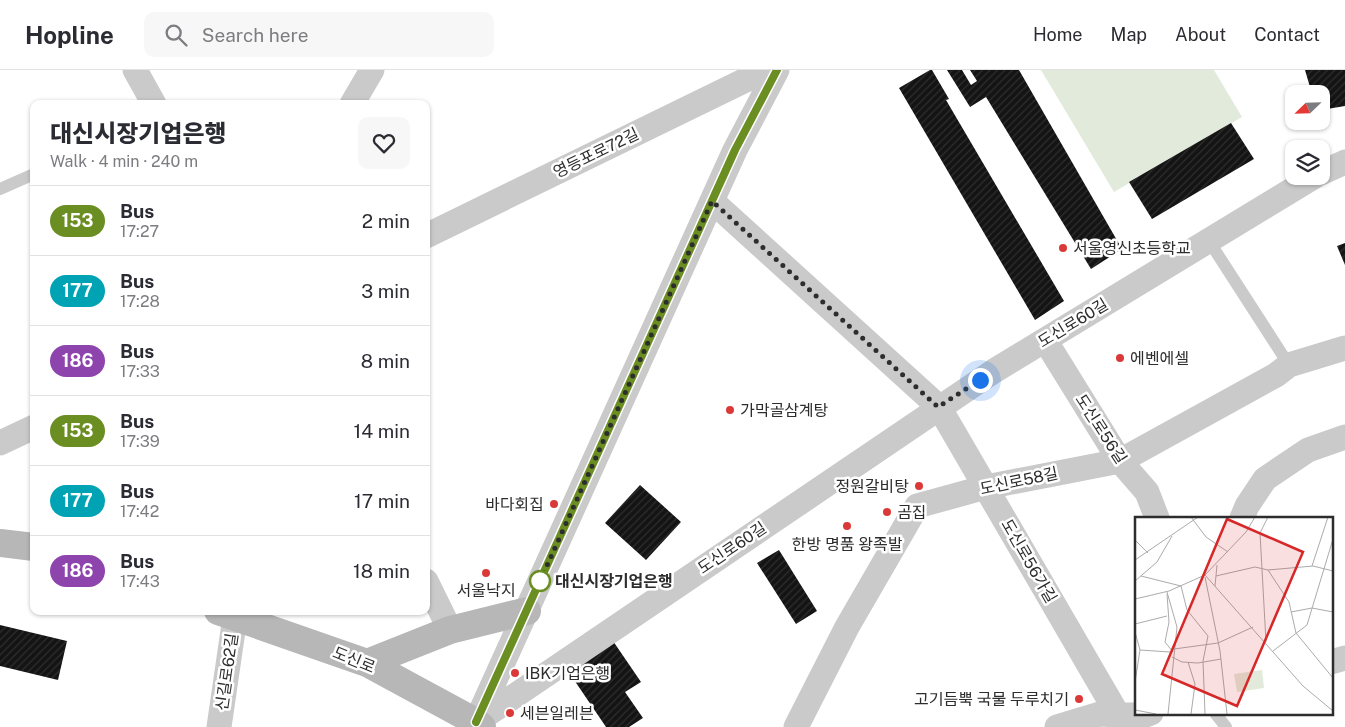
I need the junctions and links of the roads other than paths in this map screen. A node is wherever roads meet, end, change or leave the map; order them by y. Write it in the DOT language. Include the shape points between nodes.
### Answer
graph roads {
  1 [pos="135,70"];
  2 [pos="372,70"];
  3 [pos="766,70"];
  4 [pos="777,70"];
  5 [pos="152,100"];
  6 [pos="354,100"];
  7 [pos="1345,162"];
  8 [pos="1330,169"];
  9 [pos="30,176"];
  10 [pos="1300,185"];
  11 [pos="0,189"];
  12 [pos="712,201"];
  13 [pos="430,234"];
  14 [pos="1208,241"];
  15 [pos="1045,340"];
  16 [pos="1345,348"];
  17 [pos="1289,365"];
  18 [pos="938,407"];
  19 [pos="30,429"];
  20 [pos="1345,437"];
  21 [pos="0,443"];
  22 [pos="1120,461"];
  23 [pos="986,487"];
  24 [pos="1157,517"];
  25 [pos="1242,517"];
  26 [pos="0,544"];
  27 [pos="30,548"];
  28 [pos="430,588"];
  29 [pos="527,611"];
  30 [pos="227,615"];
  31 [pos="230,615"];
  32 [pos="450,630"];
  33 [pos="1345,658"];
  34 [pos="1332,662"];
  35 [pos="367,663"];
  36 [pos="1216,714"];
  37 [pos="1118,715"];
  38 [pos="1148,720"];
  39 [pos="479,724"];
  40 [pos="219,727"];
  41 [pos="796,727"];
  42 [pos="1057,727"];
  43 [pos="1226,727"];
  1 -- 5 [label="street"];
  2 -- 6 [label="street"];
  3 -- 13 [label="street, 영등포로72길"];
  4 -- 12 [label="street"];
  7 -- 8 [label="street"];
  9 -- 11 [label="lane"];
  10 -- 14 [label="street, 도신로60길"];
  12 -- 18 [label="street"];
  12 -- 29 [label="street"];
  14 -- 15 [label="street, 도신로60길"];
  14 -- 17 [label="lane"];
  15 -- 18 [label="street, 도신로60길"];
  15 -- 22 [label="street, 도신로56길"];
  16 -- 17 [label="street, 도신로58길"];
  17 -- 22 [label="street, 도신로58길"];
  18 -- 23 [label="street, 도신로56가길"];
  18 -- 39 [label="street, 도신로60길"];
  19 -- 21 [label="street"];
  20 -- 25 [label="street" via="1308,450 1265,479"];
  22 -- 23 [label="street, 도신로58길"];
  22 -- 24 [label="street, 도신로56길" via="1147,492"];
  23 -- 37 [label="street, 도신로56가길"];
  23 -- 41 [label="street, 도신로58길" via="917,506 847,627"];
  26 -- 27 [label="main road"];
  28 -- 32 [label="street"];
  29 -- 32 [label="main road"];
  29 -- 39 [label="street"];
  30 -- 40 [label="street, 신길로62길"];
  31 -- 35 [label="main road, 도신로"];
  32 -- 35 [label="main road"];
  33 -- 34 [label="street"];
  35 -- 39 [label="main road, 도신로"];
  36 -- 43 [label="lane"];
  37 -- 38 [label="street"];
  37 -- 42 [label="street" via="1100,714"];
}
